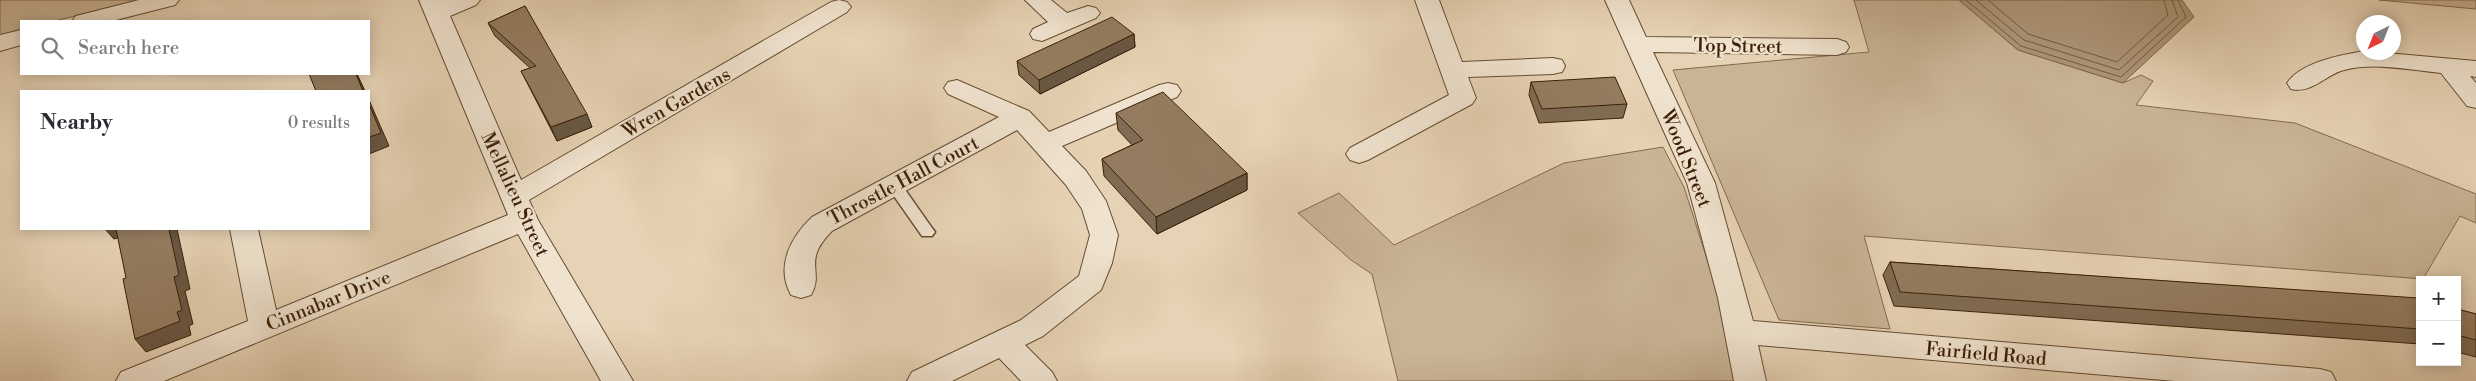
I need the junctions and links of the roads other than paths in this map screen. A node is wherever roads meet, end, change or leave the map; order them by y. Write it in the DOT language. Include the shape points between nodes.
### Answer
graph roads {
  1 [pos="167,0"];
  2 [pos="468,0"];
  3 [pos="1037,0"];
  4 [pos="1427,0"];
  5 [pos="1617,0"];
  6 [pos="434,7"];
  7 [pos="839,7"];
  8 [pos="1088,13"];
  9 [pos="88,20"];
  10 [pos="1065,24"];
  11 [pos="1042,34"];
  12 [pos="20,37"];
  13 [pos="0,43"];
  14 [pos="1639,44"];
  15 [pos="1837,46"];
  16 [pos="1552,66"];
  17 [pos="2448,66"];
  18 [pos="2476,69"];
  19 [pos="1453,70"];
  20 [pos="2300,83"];
  21 [pos="957,88"];
  22 [pos="1168,91"];
  23 [pos="2476,100"];
  24 [pos="1020,117"];
  25 [pos="1046,143"];
  26 [pos="1359,154"];
  27 [pos="894,185"];
  28 [pos="519,208"];
  29 [pos="244,230"];
  30 [pos="927,232"];
  31 [pos="801,287"];
  32 [pos="264,326"];
  33 [pos="1741,332"];
  34 [pos="1004,343"];
  35 [pos="132,381"];
  36 [pos="617,381"];
  37 [pos="923,381"];
  38 [pos="1041,381"];
  39 [pos="1750,381"];
  40 [pos="2320,381"];
  1 -- 9 [label="street"];
  2 -- 6 [label="street"];
  3 -- 10 [label="street"];
  4 -- 19 [label="street"];
  5 -- 14 [label="street, Wood Street"];
  6 -- 28 [label="street, Mellalieu Street"];
  7 -- 28 [label="street, Wren Gardens"];
  8 -- 10 [label="street"];
  10 -- 11 [label="street"];
  12 -- 13 [label="street"];
  14 -- 15 [label="street, Top Street"];
  14 -- 33 [label="street, Wood Street" via="1701,183"];
  16 -- 19 [label="street"];
  17 -- 18 [label="street"];
  17 -- 20 [label="street" via="2368,58 2335,64"];
  17 -- 23 [label="street"];
  19 -- 26 [label="street" via="1463,98"];
  21 -- 24 [label="street"];
  22 -- 25 [label="street"];
  24 -- 25 [label="street"];
  24 -- 27 [label="street, Throstle Hall Court"];
  25 -- 34 [label="street" via="1096,208 1104,235 1091,282 1032,328"];
  27 -- 30 [label="lane"];
  27 -- 31 [label="street, Throstle Hall Court" via="836,215 812,233 806,240 798,267"];
  28 -- 32 [label="street, Cinnabar Drive"];
  28 -- 36 [label="street, Mellalieu Street"];
  29 -- 32 [label="street"];
  32 -- 35 [label="street, Cinnabar Drive"];
  33 -- 39 [label="street, Wood Street"];
  33 -- 40 [label="street, Fairfield Road"];
  34 -- 37 [label="street"];
  34 -- 38 [label="street"];
}
